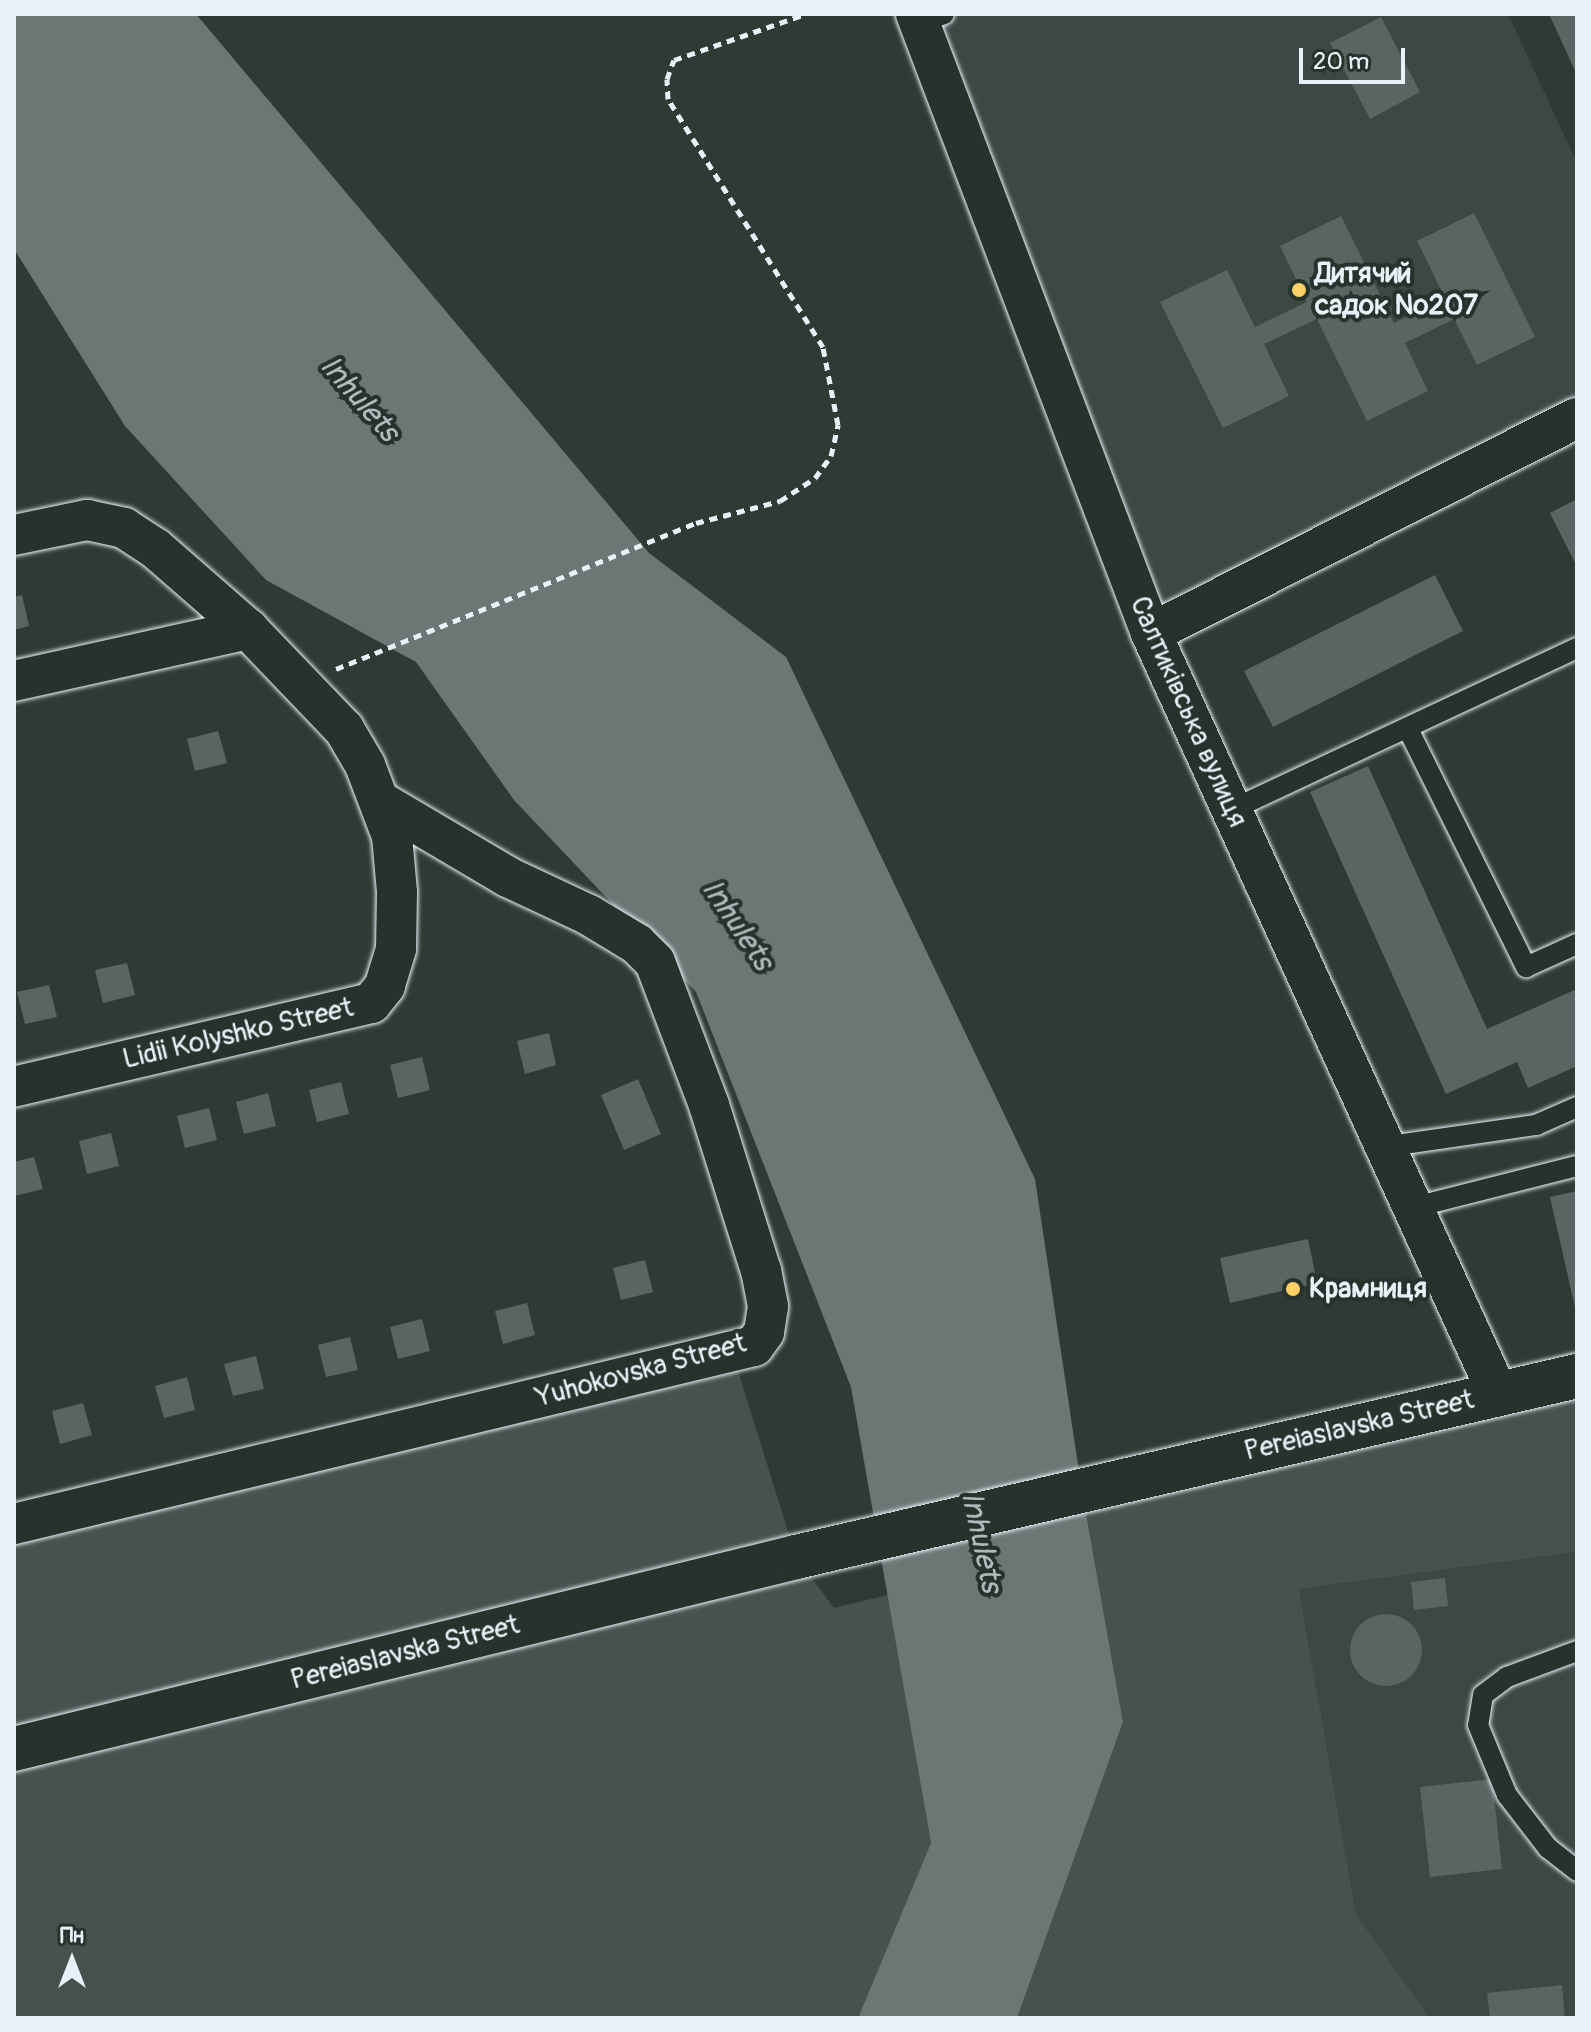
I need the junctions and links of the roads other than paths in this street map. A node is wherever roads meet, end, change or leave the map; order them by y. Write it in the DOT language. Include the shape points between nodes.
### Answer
graph roads {
  1 [pos="927,17"];
  2 [pos="1577,418"];
  3 [pos="14,535"];
  4 [pos="248,629"];
  5 [pos="1151,633"];
  6 [pos="1577,648"];
  7 [pos="14,681"];
  8 [pos="1408,729"];
  9 [pos="381,802"];
  10 [pos="1231,810"];
  11 [pos="1577,944"];
  12 [pos="14,1087"];
  13 [pos="1577,1107"];
  14 [pos="1383,1147"];
  15 [pos="1577,1166"];
  16 [pos="1411,1208"];
  17 [pos="1577,1376"];
  18 [pos="1498,1394"];
  19 [pos="14,1524"];
  20 [pos="1577,1651"];
  21 [pos="14,1749"];
  22 [pos="1577,1871"];
  1 -- 5 [label="street, Салтиківська вулиця"];
  2 -- 5 [label="street"];
  3 -- 4 [label="street, Lidii Kolyshko Street" via="87,520 124,528 155,548"];
  4 -- 7 [label="street"];
  4 -- 9 [label="street, Lidii Kolyshko Street" via="344,729"];
  5 -- 10 [label="street, Салтиківська вулиця"];
  6 -- 8 [label="lane"];
  8 -- 10 [label="lane"];
  8 -- 11 [label="lane" via="1526,967"];
  9 -- 12 [label="street, Lidii Kolyshko Street" via="392,836 396,949 385,986 371,1003"];
  9 -- 19 [label="street, Yuhokovska Street" via="508,877 589,915 637,944 655,962 709,1105 761,1271 768,1306 764,1332 754,1346"];
  10 -- 14 [label="street, Салтиківська вулиця"];
  13 -- 14 [label="lane" via="1536,1125"];
  14 -- 16 [label="street, Салтиківська вулиця"];
  15 -- 16 [label="lane"];
  16 -- 18 [label="street, Салтиківська вулиця"];
  17 -- 18 [label="street, Pereiaslavska Street"];
  18 -- 21 [label="street, Pereiaslavska Street" via="796,1557"];
  20 -- 22 [label="lane" via="1507,1677 1483,1695 1478,1725 1507,1795 1548,1848"];
}
